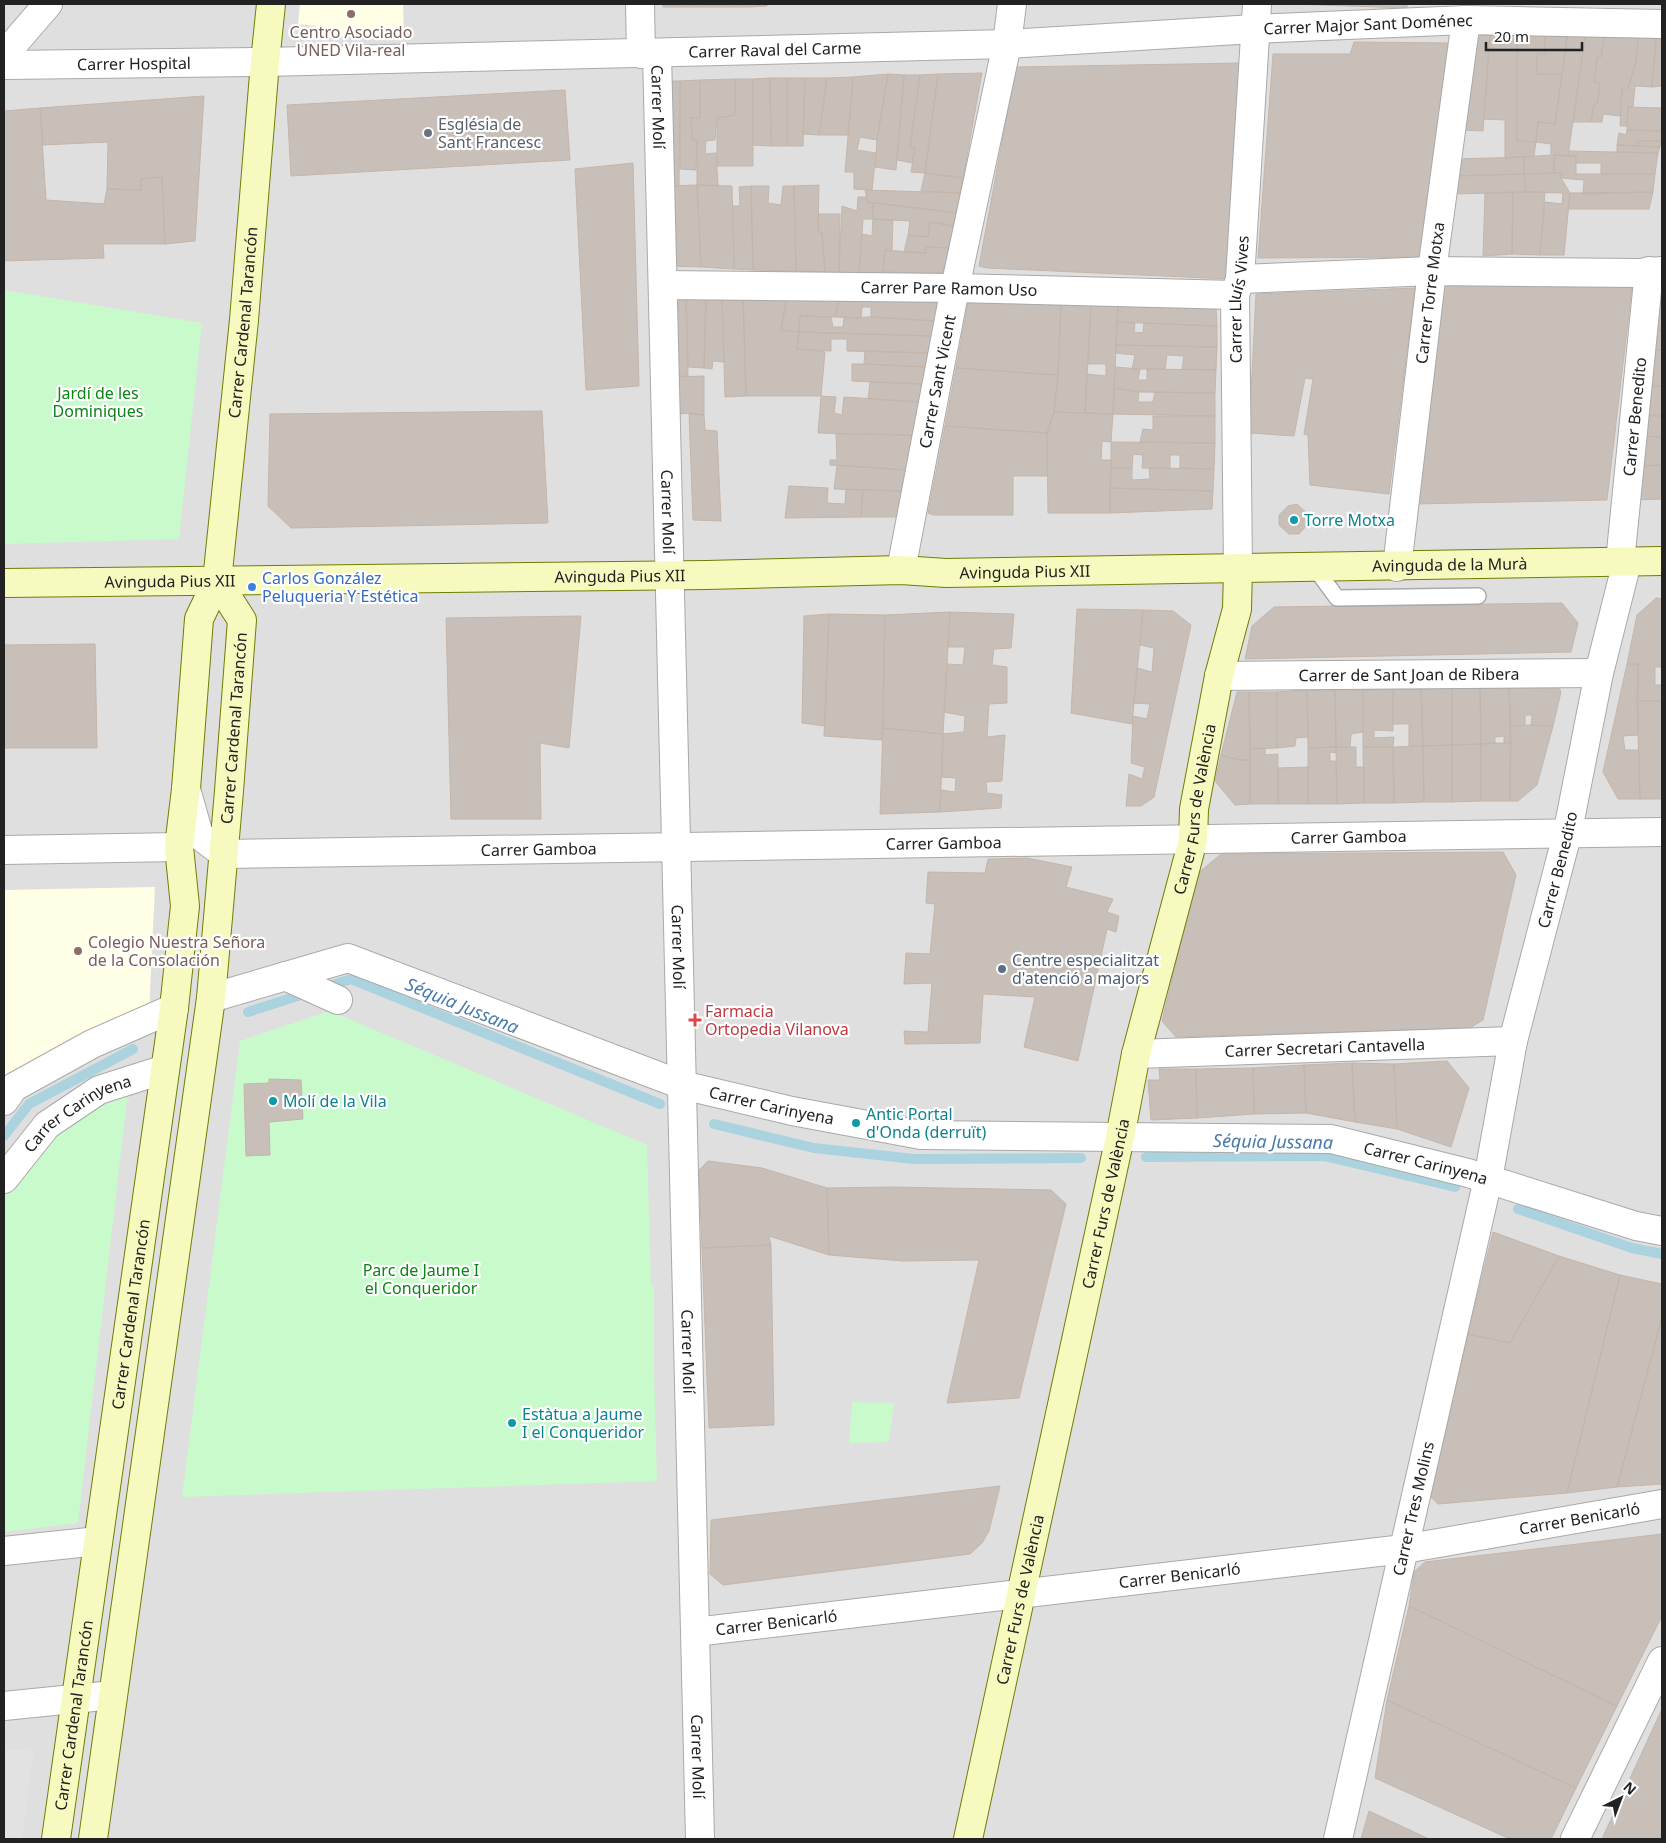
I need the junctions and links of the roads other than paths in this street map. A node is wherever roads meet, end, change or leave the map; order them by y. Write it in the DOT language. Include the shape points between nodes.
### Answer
graph roads {
  1 [pos="48,4"];
  2 [pos="271,4"];
  3 [pos="640,4"];
  4 [pos="1012,4"];
  5 [pos="1413,14"];
  6 [pos="1255,16"];
  7 [pos="1466,20"];
  8 [pos="1662,24"];
  9 [pos="1007,44"];
  10 [pos="649,54"];
  11 [pos="4,55"];
  12 [pos="264,62"];
  13 [pos="4,66"];
  14 [pos="1658,265"];
  15 [pos="1432,272"];
  16 [pos="663,285"];
  17 [pos="1238,287"];
  18 [pos="955,288"];
  19 [pos="1662,561"];
  20 [pos="1624,562"];
  21 [pos="1397,566"];
  22 [pos="1315,568"];
  23 [pos="1238,569"];
  24 [pos="901,570"];
  25 [pos="670,576"];
  26 [pos="217,581"];
  27 [pos="4,583"];
  28 [pos="1478,596"];
  29 [pos="1599,673"];
  30 [pos="1219,676"];
  31 [pos="186,789"];
  32 [pos="1662,832"];
  33 [pos="1567,835"];
  34 [pos="1193,840"];
  35 [pos="179,847"];
  36 [pos="676,847"];
  37 [pos="4,850"];
  38 [pos="224,854"];
  39 [pos="291,979"];
  40 [pos="211,998"];
  41 [pos="338,1000"];
  42 [pos="174,1008"];
  43 [pos="1513,1041"];
  44 [pos="1136,1054"];
  45 [pos="165,1069"];
  46 [pos="682,1085"];
  47 [pos="4,1101"];
  48 [pos="1120,1137"];
  49 [pos="4,1179"];
  50 [pos="1488,1179"];
  51 [pos="1662,1231"];
  52 [pos="1662,1504"];
  53 [pos="98,1541"];
  54 [pos="1404,1549"];
  55 [pos="4,1551"];
  56 [pos="1021,1594"];
  57 [pos="695,1632"];
  58 [pos="1662,1661"];
  59 [pos="113,1695"];
  60 [pos="76,1698"];
  61 [pos="4,1706"];
  62 [pos="56,1839"];
  63 [pos="93,1839"];
  64 [pos="700,1839"];
  65 [pos="968,1839"];
  66 [pos="1338,1839"];
  67 [pos="1575,1839"];
  1 -- 11 [label="street"];
  2 -- 12 [label="street, Carrer Cardenal Tarancón"];
  3 -- 10 [label="street, Carrer Molí"];
  4 -- 9 [label="street, Carrer Sant Vicent"];
  5 -- 6 [label="street, Carrer Major Sant Doménec"];
  5 -- 7 [label="street, Carrer Major Sant Doménec"];
  6 -- 9 [label="street, Carrer Raval del Carme"];
  6 -- 17 [label="street, Carrer Lluís Vives"];
  7 -- 8 [label="street, Carrer Major Sant Doménec"];
  7 -- 15 [label="street, Carrer Torre Motxa"];
  9 -- 10 [label="street, Carrer Raval del Carme"];
  9 -- 18 [label="street, Carrer Sant Vicent"];
  10 -- 12 [label="street, Carrer Raval del Carme"];
  10 -- 16 [label="street, Carrer Molí"];
  12 -- 13 [label="street, Carrer Hospital"];
  12 -- 26 [label="street, Carrer Cardenal Tarancón" via="244,320"];
  14 -- 15 [label="street, Carrer Pare Ramon Uso" via="1639,273"];
  14 -- 20 [label="street, Carrer Benedito"];
  15 -- 17 [label="street, Carrer Pare Ramon Uso"];
  15 -- 21 [label="street, Carrer Torre Motxa"];
  16 -- 18 [label="street, Carrer Pare Ramon Uso"];
  16 -- 25 [label="street, Carrer Molí"];
  17 -- 18 [label="street, Carrer Pare Ramon Uso"];
  17 -- 23 [label="street, Carrer Lluís Vives"];
  18 -- 24 [label="street, Carrer Sant Vicent"];
  19 -- 20 [label="street, Avinguda de la Murà"];
  20 -- 21 [label="street, Avinguda de la Murà"];
  20 -- 29 [label="street, Carrer Benedito"];
  21 -- 22 [label="street, Avinguda de la Murà"];
  22 -- 23 [label="street, Avinguda de la Murà"];
  22 -- 28 [label="lane" via="1337,598"];
  23 -- 24 [label="street, Avinguda Pius XII" via="946,573"];
  23 -- 30 [label="street, Carrer Furs de València" via="1237,609"];
  24 -- 25 [label="street, Avinguda Pius XII"];
  25 -- 26 [label="street, Avinguda Pius XII"];
  25 -- 36 [label="street, Carrer Molí"];
  26 -- 27 [label="street, Avinguda Pius XII"];
  26 -- 31 [label="street, Carrer Cardenal Tarancón" via="199,619"];
  26 -- 38 [label="street, Carrer Cardenal Tarancón" via="242,620"];
  29 -- 30 [label="street, Carrer de Sant Joan de Ribera"];
  29 -- 33 [label="street, Carrer Benedito"];
  30 -- 34 [label="street, Carrer Furs de València" via="1194,809"];
  31 -- 35 [label="street, Carrer Cardenal Tarancón"];
  31 -- 38 [label="street, Carrer Cardenal Tarancón" via="199,835"];
  32 -- 33 [label="street, Carrer Gamboa"];
  33 -- 34 [label="street, Carrer Gamboa"];
  33 -- 43 [label="street, Carrer Benedito"];
  34 -- 36 [label="street, Carrer Gamboa"];
  34 -- 44 [label="street, Carrer Furs de València"];
  35 -- 37 [label="street"];
  35 -- 42 [label="street, Carrer Cardenal Tarancón" via="185,906"];
  36 -- 38 [label="street, Carrer Gamboa"];
  36 -- 46 [label="street, Carrer Molí"];
  38 -- 40 [label="street, Carrer Cardenal Tarancón"];
  39 -- 40 [label="street, Carrer Carinyena"];
  39 -- 41 [label="street"];
  39 -- 46 [label="street, Carrer Carinyena" via="348,958"];
  40 -- 59 [label="street, Carrer Cardenal Tarancón"];
  42 -- 45 [label="street, Carrer Cardenal Tarancón"];
  42 -- 47 [label="street" via="92,1044 14,1087"];
  43 -- 44 [label="street, Carrer Secretari Cantavella"];
  43 -- 50 [label="street, Carrer Benedito"];
  44 -- 48 [label="street, Carrer Furs de València"];
  45 -- 49 [label="street, Carrer Carinyena" via="100,1090 47,1125"];
  45 -- 53 [label="street, Carrer Cardenal Tarancón"];
  46 -- 48 [label="street, Carrer Carinyena" via="792,1111 921,1135"];
  46 -- 57 [label="street, Carrer Molí"];
  48 -- 50 [label="street, Carrer Carinyena" via="1331,1139"];
  48 -- 56 [label="street, Carrer Furs de València"];
  50 -- 51 [label="street, Carrer Carinyena" via="1636,1226"];
  50 -- 54 [label="street, Carrer Tres Molins"];
  52 -- 54 [label="street, Carrer Benicarló"];
  53 -- 55 [label="street"];
  53 -- 60 [label="street, Carrer Cardenal Tarancón"];
  54 -- 56 [label="street, Carrer Benicarló"];
  54 -- 66 [label="street, Carrer Tres Molins"];
  56 -- 57 [label="street, Carrer Benicarló"];
  56 -- 65 [label="street, Carrer Furs de València"];
  57 -- 64 [label="street, Carrer Molí"];
  58 -- 67 [label="street"];
  59 -- 60 [label="street"];
  59 -- 63 [label="street, Carrer Cardenal Tarancón"];
  60 -- 61 [label="street"];
  60 -- 62 [label="street, Carrer Cardenal Tarancón"];
}
